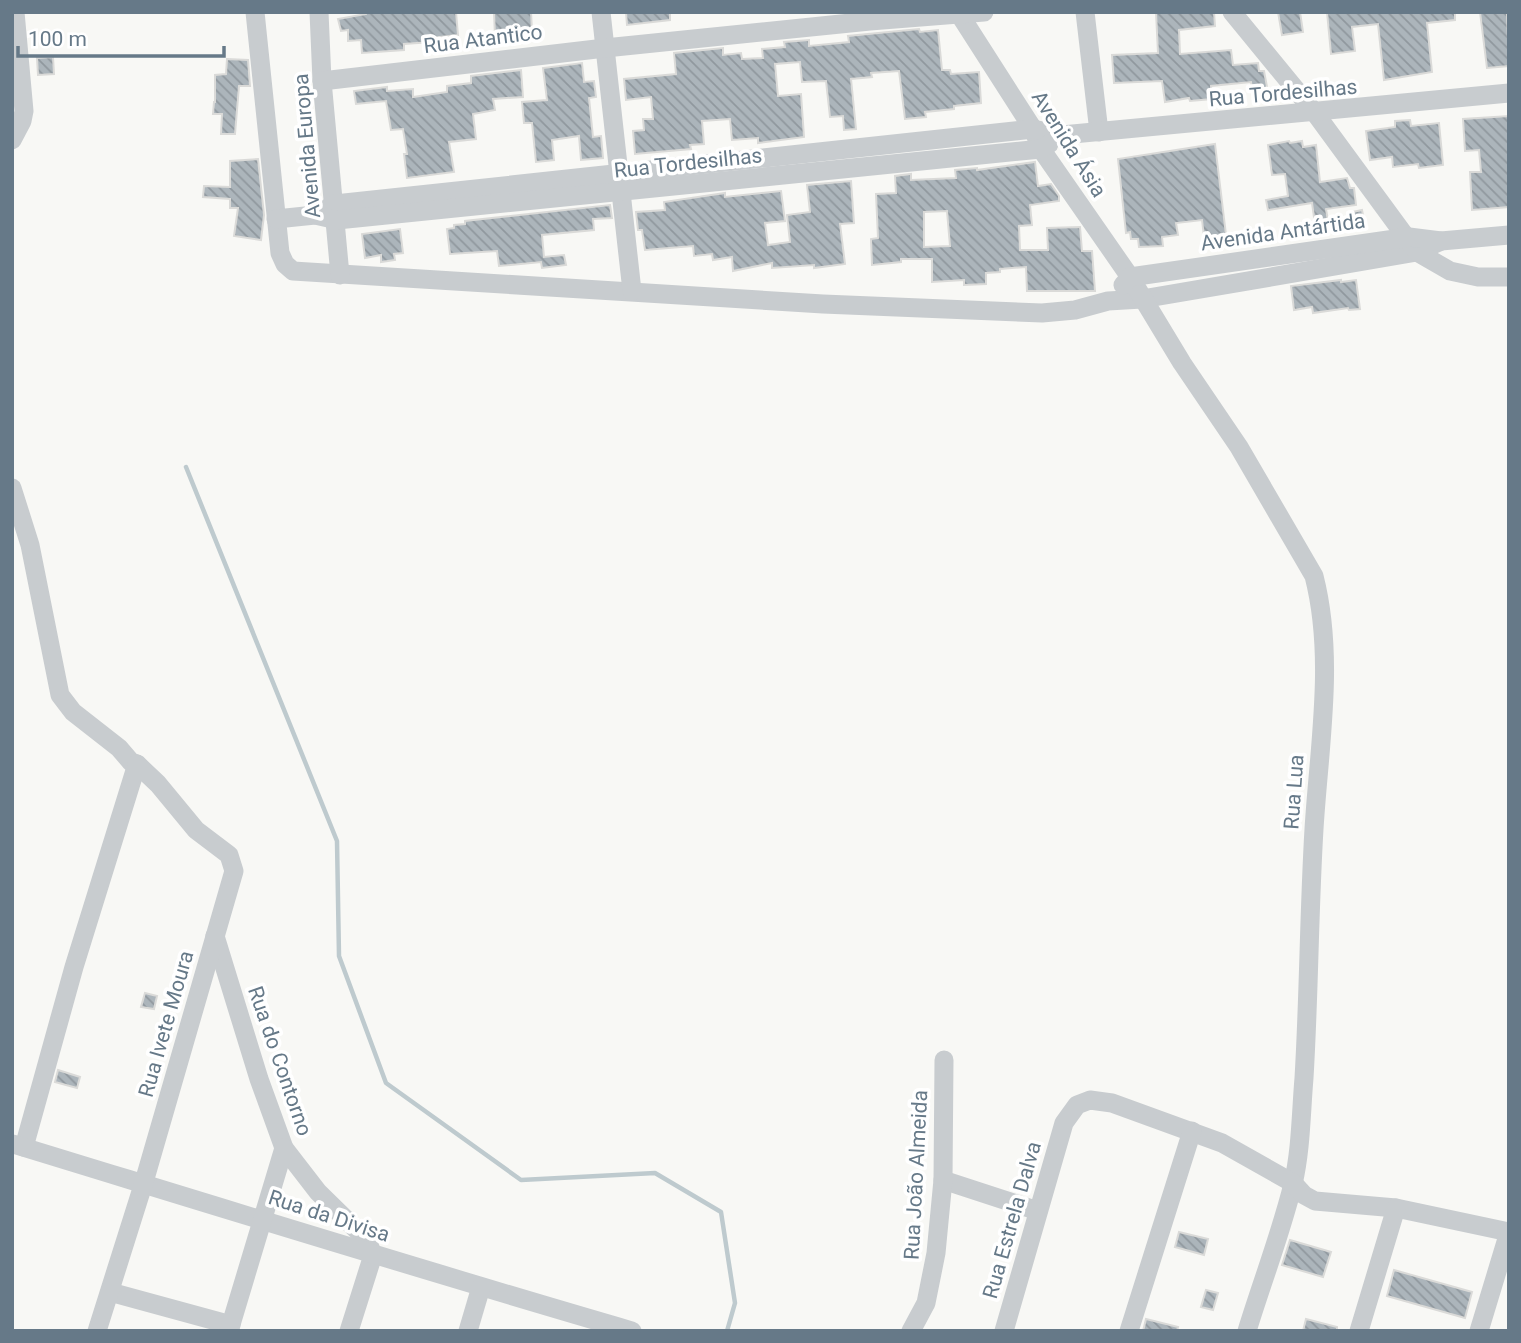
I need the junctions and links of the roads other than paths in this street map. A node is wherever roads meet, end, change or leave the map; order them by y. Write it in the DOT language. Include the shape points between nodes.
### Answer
graph roads {
  1 [pos="15,12"];
  2 [pos="255,12"];
  3 [pos="319,12"];
  4 [pos="601,12"];
  5 [pos="984,12"];
  6 [pos="1085,12"];
  7 [pos="1232,12"];
  8 [pos="959,13"];
  9 [pos="605,48"];
  10 [pos="322,81"];
  11 [pos="1509,93"];
  12 [pos="1315,113"];
  13 [pos="1033,130"];
  14 [pos="1099,132"];
  15 [pos="1062,135"];
  16 [pos="12,140"];
  17 [pos="1041,149"];
  18 [pos="620,173"];
  19 [pos="622,192"];
  20 [pos="336,212"];
  21 [pos="276,219"];
  22 [pos="1509,235"];
  23 [pos="1413,244"];
  24 [pos="340,275"];
  25 [pos="1130,277"];
  26 [pos="1509,277"];
  27 [pos="632,291"];
  28 [pos="1142,299"];
  29 [pos="1108,302"];
  30 [pos="12,488"];
  31 [pos="137,764"];
  32 [pos="215,936"];
  33 [pos="944,1060"];
  34 [pos="1192,1131"];
  35 [pos="18,1146"];
  36 [pos="284,1148"];
  37 [pos="943,1180"];
  38 [pos="144,1182"];
  39 [pos="1293,1183"];
  40 [pos="1396,1208"];
  41 [pos="1038,1211"];
  42 [pos="262,1218"];
  43 [pos="1509,1232"];
  44 [pos="373,1255"];
  45 [pos="481,1287"];
  46 [pos="110,1292"];
  47 [pos="577,1323"];
  48 [pos="230,1328"];
  49 [pos="97,1331"];
  50 [pos="349,1331"];
  51 [pos="468,1331"];
  52 [pos="632,1331"];
  53 [pos="911,1331"];
  54 [pos="1004,1331"];
  55 [pos="1129,1331"];
  56 [pos="1247,1331"];
  57 [pos="1359,1331"];
  58 [pos="1479,1331"];
  1 -- 16 [label="street" via="24,111"];
  2 -- 21 [label="street"];
  3 -- 10 [label="street, Avenida Europa"];
  4 -- 9 [label="street"];
  5 -- 8 [label="street, Rua Atantico"];
  6 -- 14 [label="street"];
  7 -- 12 [label="street"];
  8 -- 9 [label="street, Rua Atantico"];
  8 -- 13 [label="street, Avenida Ásia"];
  9 -- 10 [label="street, Rua Atantico"];
  9 -- 18 [label="street"];
  10 -- 20 [label="street, Avenida Europa"];
  11 -- 12 [label="street, Rua Tordesilhas"];
  12 -- 14 [label="street, Rua Tordesilhas"];
  12 -- 23 [label="street"];
  13 -- 15 [label="street, Rua Tordesilhas"];
  13 -- 17 [label="street, Avenida Ásia"];
  13 -- 18 [label="street, Rua Tordesilhas"];
  14 -- 15 [label="street, Rua Tordesilhas"];
  15 -- 17 [label="street, Rua Tordesilhas"];
  17 -- 19 [label="street, Rua Tordesilhas"];
  17 -- 25 [label="street, Avenida Ásia"];
  18 -- 19 [label="street"];
  18 -- 20 [label="street, Rua Tordesilhas"];
  19 -- 20 [label="street, Rua Tordesilhas"];
  19 -- 27 [label="street"];
  20 -- 21 [label="street, Rua Tordesilhas"];
  20 -- 24 [label="street, Avenida Europa"];
  21 -- 24 [label="street, Avenida Antártida" via="280,253 289,268"];
  22 -- 23 [label="street, Avenida Antártida"];
  23 -- 25 [label="street, Avenida Antártida"];
  23 -- 26 [label="street" via="1450,271"];
  23 -- 28 [label="street, Avenida Antártida"];
  24 -- 27 [label="street, Avenida Antártida"];
  25 -- 28 [label="street, Avenida Ásia"];
  25 -- 29 [label="street"];
  27 -- 29 [label="street, Avenida Antártida" via="1042,313"];
  28 -- 29 [label="street, Avenida Antártida"];
  28 -- 39 [label="street, Rua Lua" via="1239,447 1314,576 1321,610 1324,681 1300,1136"];
  30 -- 31 [label="street" via="30,545 60,695 73,712"];
  31 -- 32 [label="street, Rua Ivete Moura" via="196,830 232,860 234,871"];
  31 -- 35 [label="street"];
  32 -- 36 [label="street, Rua do Contorno"];
  32 -- 38 [label="street, Rua Ivete Moura"];
  33 -- 37 [label="street, Rua João Almeida"];
  34 -- 39 [label="street"];
  34 -- 41 [label="street, Rua Estrela Dalva" via="1100,1100 1077,1105 1064,1123"];
  34 -- 55 [label="street"];
  35 -- 38 [label="street, Rua da Divisa"];
  36 -- 42 [label="street"];
  36 -- 44 [label="street, Rua do Contorno" via="318,1192 370,1243"];
  37 -- 41 [label="street"];
  37 -- 53 [label="street, Rua João Almeida" via="931,1288"];
  38 -- 42 [label="street, Rua da Divisa"];
  38 -- 46 [label="street, Rua Ivete Moura"];
  39 -- 40 [label="street" via="1315,1201"];
  39 -- 56 [label="street, Rua Lua"];
  40 -- 43 [label="street"];
  40 -- 57 [label="street"];
  41 -- 54 [label="street, Rua Estrela Dalva"];
  42 -- 44 [label="street, Rua da Divisa"];
  42 -- 48 [label="street"];
  43 -- 58 [label="street"];
  44 -- 45 [label="street, Rua da Divisa"];
  44 -- 50 [label="street"];
  45 -- 47 [label="street, Rua da Divisa"];
  45 -- 51 [label="street"];
  46 -- 48 [label="street"];
  46 -- 49 [label="street, Rua Ivete Moura"];
  47 -- 52 [label="street, Rua da Divisa"];
}
